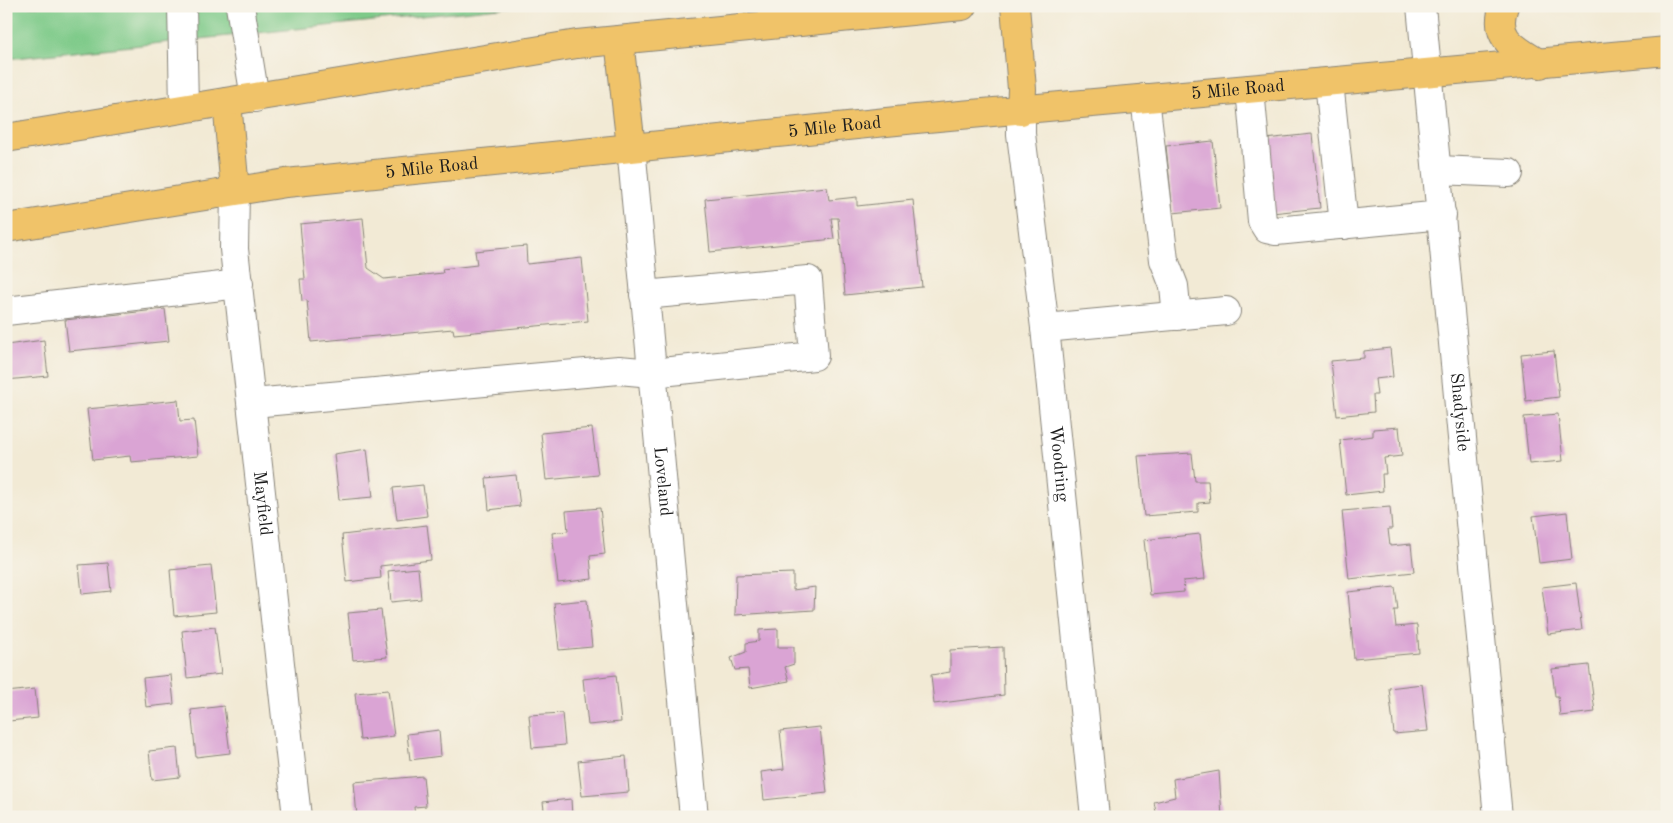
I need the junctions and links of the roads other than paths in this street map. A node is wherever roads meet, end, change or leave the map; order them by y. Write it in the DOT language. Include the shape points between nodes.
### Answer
graph roads {
  1 [pos="182,6"];
  2 [pos="240,6"];
  3 [pos="962,6"];
  4 [pos="1015,6"];
  5 [pos="1421,6"];
  6 [pos="1504,6"];
  7 [pos="914,8"];
  8 [pos="619,40"];
  9 [pos="1667,51"];
  10 [pos="1540,64"];
  11 [pos="1429,74"];
  12 [pos="1329,82"];
  13 [pos="1250,89"];
  14 [pos="255,98"];
  15 [pos="1145,98"];
  16 [pos="227,102"];
  17 [pos="184,108"];
  18 [pos="1021,111"];
  19 [pos="6,138"];
  20 [pos="630,147"];
  21 [pos="1438,170"];
  22 [pos="1508,173"];
  23 [pos="235,190"];
  24 [pos="1442,215"];
  25 [pos="1344,225"];
  26 [pos="6,228"];
  27 [pos="239,284"];
  28 [pos="644,295"];
  29 [pos="1226,311"];
  30 [pos="6,312"];
  31 [pos="1177,316"];
  32 [pos="1045,328"];
  33 [pos="652,373"];
  34 [pos="253,403"];
  35 [pos="297,817"];
  36 [pos="694,817"];
  37 [pos="1095,817"];
  38 [pos="1498,817"];
  1 -- 17 [label="street"];
  2 -- 14 [label="street"];
  3 -- 7 [label="main road"];
  4 -- 18 [label="main road"];
  5 -- 11 [label="street, Shadyside"];
  6 -- 10 [label="main road" via="1500,21 1503,37"];
  7 -- 8 [label="main road"];
  8 -- 14 [label="main road" via="483,58"];
  8 -- 20 [label="main road"];
  9 -- 10 [label="main road, 5 Mile Road"];
  10 -- 11 [label="main road, 5 Mile Road"];
  11 -- 12 [label="main road, 5 Mile Road"];
  11 -- 21 [label="street, Shadyside"];
  12 -- 13 [label="main road, 5 Mile Road"];
  12 -- 25 [label="street"];
  13 -- 15 [label="main road, 5 Mile Road"];
  13 -- 25 [label="street" via="1262,221 1267,229"];
  14 -- 16 [label="main road"];
  15 -- 18 [label="main road, 5 Mile Road"];
  15 -- 31 [label="street" via="1162,247 1174,286"];
  16 -- 17 [label="main road"];
  16 -- 23 [label="main road"];
  17 -- 19 [label="main road"];
  18 -- 20 [label="main road, 5 Mile Road"];
  18 -- 32 [label="street, Woodring" via="1020,134"];
  20 -- 23 [label="main road, 5 Mile Road"];
  20 -- 28 [label="street, Loveland"];
  21 -- 22 [label="street"];
  21 -- 24 [label="street, Shadyside"];
  23 -- 26 [label="main road, 5 Mile Road"];
  23 -- 27 [label="street, Mayfield" via="234,249"];
  24 -- 25 [label="street"];
  24 -- 38 [label="street, Shadyside"];
  27 -- 30 [label="street"];
  27 -- 34 [label="street, Mayfield"];
  28 -- 33 [label="street, Loveland"];
  28 -- 33 [label="street" via="808,280 814,356"];
  29 -- 31 [label="street"];
  31 -- 32 [label="street"];
  32 -- 37 [label="street, Woodring"];
  33 -- 34 [label="street" via="619,370"];
  33 -- 36 [label="street, Loveland"];
  34 -- 35 [label="street, Mayfield"];
}
